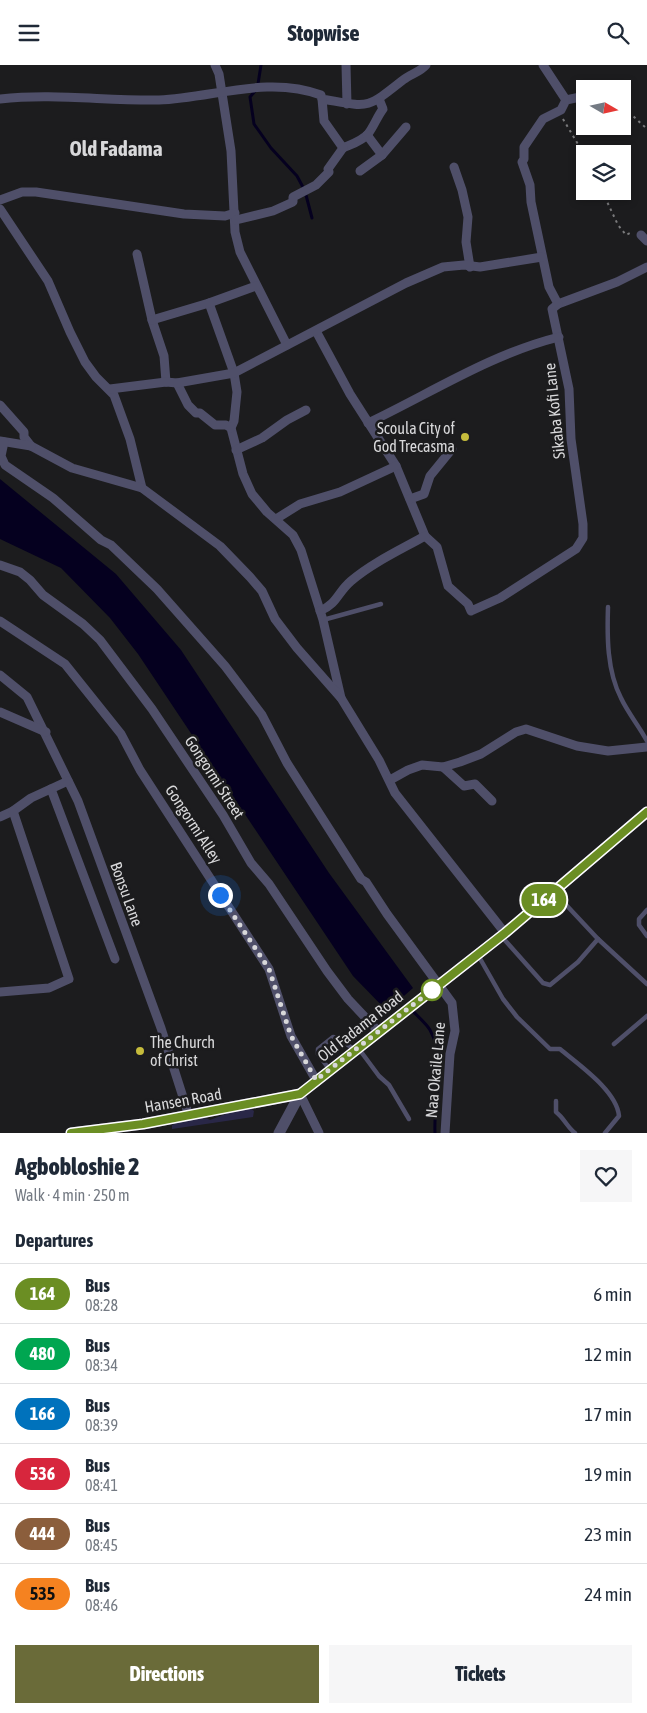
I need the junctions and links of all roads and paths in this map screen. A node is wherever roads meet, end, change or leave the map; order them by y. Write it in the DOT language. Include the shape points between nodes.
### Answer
graph roads {
  1 [pos="215,65"];
  2 [pos="346,65"];
  3 [pos="426,65"];
  4 [pos="543,65"];
  5 [pos="222,92"];
  6 [pos="576,98"];
  7 [pos="0,99"];
  8 [pos="322,99"];
  9 [pos="379,99"];
  10 [pos="566,100"];
  11 [pos="348,104"];
  12 [pos="560,110"];
  13 [pos="631,115"];
  14 [pos="406,127"];
  15 [pos="647,129"];
  16 [pos="367,135"];
  17 [pos="580,145"];
  18 [pos="343,148"];
  19 [pos="382,155"];
  20 [pos="454,167"];
  21 [pos="360,171"];
  22 [pos="0,200"];
  23 [pos="606,200"];
  24 [pos="0,209"];
  25 [pos="236,216"];
  26 [pos="644,238"];
  27 [pos="137,254"];
  28 [pos="542,257"];
  29 [pos="470,267"];
  30 [pos="647,269"];
  31 [pos="256,285"];
  32 [pos="210,303"];
  33 [pos="558,304"];
  34 [pos="152,320"];
  35 [pos="316,331"];
  36 [pos="559,337"];
  37 [pos="287,345"];
  38 [pos="234,373"];
  39 [pos="166,382"];
  40 [pos="177,383"];
  41 [pos="110,389"];
  42 [pos="0,405"];
  43 [pos="306,410"];
  44 [pos="368,423"];
  45 [pos="231,428"];
  46 [pos="2,441"];
  47 [pos="31,446"];
  48 [pos="452,449"];
  49 [pos="236,450"];
  50 [pos="396,466"];
  51 [pos="142,489"];
  52 [pos="410,499"];
  53 [pos="276,519"];
  54 [pos="425,536"];
  55 [pos="0,565"];
  56 [pos="381,604"];
  57 [pos="608,607"];
  58 [pos="320,611"];
  59 [pos="0,621"];
  60 [pos="323,621"];
  61 [pos="0,675"];
  62 [pos="341,698"];
  63 [pos="0,712"];
  64 [pos="46,732"];
  65 [pos="647,741"];
  66 [pos="647,747"];
  67 [pos="443,767"];
  68 [pos="390,780"];
  69 [pos="68,781"];
  70 [pos="51,789"];
  71 [pos="492,801"];
  72 [pos="13,811"];
  73 [pos="647,812"];
  74 [pos="0,817"];
  75 [pos="554,891"];
  76 [pos="647,910"];
  77 [pos="503,935"];
  78 [pos="647,936"];
  79 [pos="598,939"];
  80 [pos="478,954"];
  81 [pos="115,959"];
  82 [pos="647,984"];
  83 [pos="439,985"];
  84 [pos="0,991"];
  85 [pos="647,1016"];
  86 [pos="379,1032"];
  87 [pos="614,1043"];
  88 [pos="357,1049"];
  89 [pos="330,1070"];
  90 [pos="316,1080"];
  91 [pos="300,1094"];
  92 [pos="556,1101"];
  93 [pos="189,1116"];
  94 [pos="409,1119"];
  95 [pos="143,1129"];
  96 [pos="71,1133"];
  97 [pos="279,1133"];
  98 [pos="319,1133"];
  99 [pos="445,1133"];
  100 [pos="575,1133"];
  101 [pos="605,1133"];
  1 -- 5 [label="street"];
  2 -- 11 [label="street"];
  3 -- 9 [label="street"];
  4 -- 10 [label="street"];
  5 -- 7 [label="street" via="165,99 38,96"];
  5 -- 8 [label="street" via="255,87 284,88 306,90 321,95"];
  5 -- 25 [label="street"];
  6 -- 10 [label="street"];
  8 -- 11 [label="street"];
  8 -- 18 [label="street" via="324,121"];
  9 -- 11 [label="street" via="370,104"];
  9 -- 16 [label="street" via="383,109"];
  10 -- 12 [label="street"];
  12 -- 17 [label="path"];
  12 -- 28 [label="street, Sikaba Kofi Lane" via="543,119 524,147 522,162 530,185"];
  13 -- 15 [label="path"];
  14 -- 19 [label="street"];
  16 -- 18 [label="street"];
  16 -- 19 [label="street"];
  18 -- 25 [label="street" via="327,174 306,192 294,197 293,202 273,211"];
  19 -- 21 [label="street"];
  20 -- 29 [label="street" via="468,217 466,242"];
  22 -- 25 [label="street" via="36,192 191,214"];
  23 -- 26 [label="path" via="624,233 634,232"];
  24 -- 41 [label="street" via="48,281 85,362"];
  25 -- 31 [label="street" via="235,231 240,253"];
  27 -- 34 [label="street"];
  28 -- 29 [label="street"];
  28 -- 33 [label="street, Sikaba Kofi Lane" via="549,287"];
  29 -- 35 [label="street" via="443,267"];
  30 -- 33 [label="street"];
  31 -- 32 [label="street"];
  31 -- 37 [label="street"];
  32 -- 34 [label="street"];
  32 -- 38 [label="street"];
  33 -- 36 [label="street, Sikaba Kofi Lane" via="552,309"];
  34 -- 39 [label="street" via="164,356"];
  35 -- 37 [label="street"];
  35 -- 44 [label="street"];
  36 -- 44 [label="street" via="534,343 478,366"];
  36 -- 54 [label="street, Sikaba Kofi Lane" via="569,389 571,439 583,524 580,545 500,598 471,611 468,604 448,586 437,547"];
  37 -- 38 [label="street"];
  38 -- 40 [label="street"];
  38 -- 45 [label="street" via="238,391"];
  39 -- 40 [label="street"];
  39 -- 41 [label="street"];
  40 -- 45 [label="street" via="196,413 215,425"];
  41 -- 51 [label="street" via="130,439"];
  42 -- 47 [label="street" via="24,431 24,437"];
  43 -- 49 [label="street"];
  44 -- 50 [label="street"];
  45 -- 49 [label="street"];
  46 -- 47 [label="street"];
  46 -- 83 [label="street, Naa Okaile Lane" via="1,456 5,465 111,545 157,589 225,666 262,715 283,756 361,879"];
  47 -- 51 [label="street" via="72,468"];
  48 -- 52 [label="street" via="430,476 424,494"];
  49 -- 53 [label="street" via="252,495"];
  50 -- 52 [label="street"];
  50 -- 53 [label="street" via="340,492 300,504"];
  51 -- 62 [label="street" via="220,546 250,577 297,649"];
  52 -- 54 [label="street"];
  53 -- 58 [label="street" via="301,550"];
  54 -- 58 [label="street" via="351,581 332,605"];
  55 -- 86 [label="street, Gongormi Street" via="20,572 100,640 152,709 251,863 269,884 327,971"];
  56 -- 60 [label="lane"];
  57 -- 65 [label="lane" via="607,635 614,681 621,699"];
  58 -- 60 [label="street"];
  59 -- 90 [label="street, Gongormi Alley" via="65,664 121,734 140,770 269,969 291,1036"];
  60 -- 62 [label="street"];
  61 -- 64 [label="street, Bonsu Lane" via="27,697"];
  62 -- 68 [label="street"];
  63 -- 64 [label="street"];
  64 -- 69 [label="street, Bonsu Lane"];
  66 -- 67 [label="street" via="608,751 577,746 526,729 516,731 481,754"];
  67 -- 68 [label="street" via="422,765"];
  67 -- 71 [label="street" via="464,786 475,784"];
  68 -- 77 [label="street" via="395,793 416,822"];
  69 -- 70 [label="street"];
  69 -- 93 [label="street, Bonsu Lane" via="161,1028"];
  70 -- 72 [label="street" via="31,797"];
  70 -- 81 [label="street"];
  72 -- 74 [label="street"];
  72 -- 84 [label="street" via="69,979 49,988"];
  73 -- 75 [label="street, Old Fadama Road"];
  75 -- 77 [label="street, Old Fadama Road"];
  75 -- 79 [label="lane"];
  76 -- 78 [label="lane" via="639,919 639,925"];
  77 -- 79 [label="lane" via="543,983 550,985 578,962"];
  77 -- 80 [label="street, Old Fadama Road"];
  79 -- 82 [label="lane"];
  80 -- 83 [label="street, Old Fadama Road"];
  80 -- 101 [label="lane" via="517,1017 550,1049 560,1049 595,1078 618,1107 619,1116"];
  83 -- 86 [label="street, Old Fadama Road"];
  83 -- 99 [label="street, Naa Okaile Lane" via="452,1003 455,1031 450,1054"];
  85 -- 87 [label="lane"];
  86 -- 88 [label="street, Old Fadama Road"];
  88 -- 89 [label="street, Old Fadama Road"];
  88 -- 89 [label="lane" via="333,1037 318,1049"];
  88 -- 94 [label="lane" via="389,1085"];
  89 -- 90 [label="street, Old Fadama Road"];
  90 -- 91 [label="street, Old Fadama Road"];
  91 -- 93 [label="street, Hansen Road"];
  91 -- 97 [label="street"];
  91 -- 98 [label="street"];
  92 -- 100 [label="lane" via="556,1112"];
  93 -- 95 [label="street, Hansen Road"];
  95 -- 96 [label="street, Hansen Road"];
}
